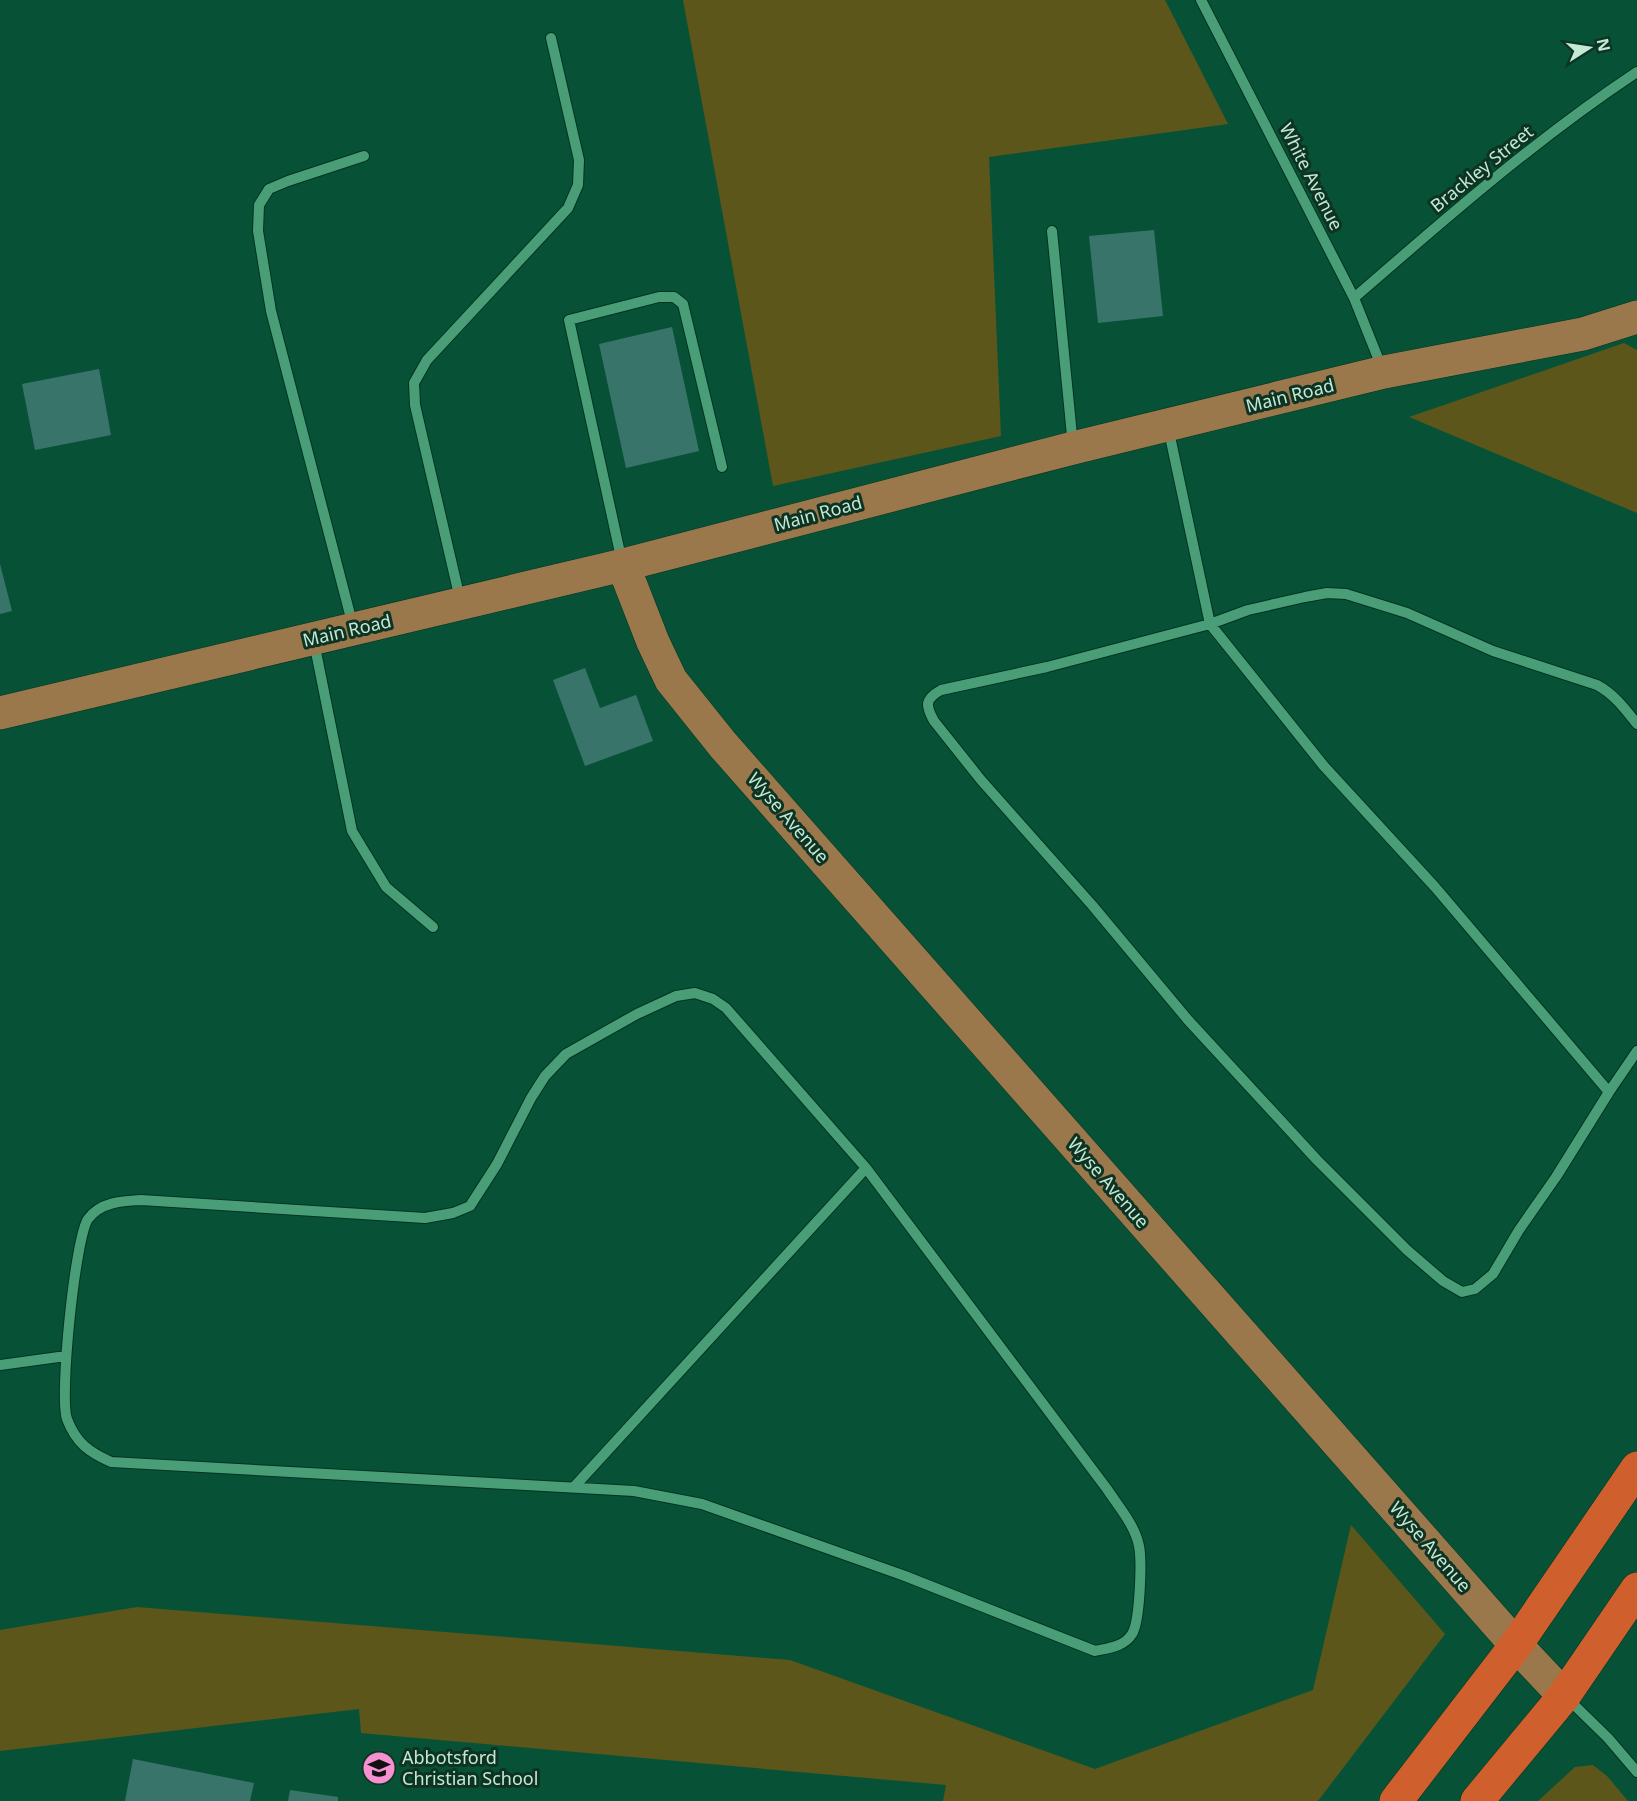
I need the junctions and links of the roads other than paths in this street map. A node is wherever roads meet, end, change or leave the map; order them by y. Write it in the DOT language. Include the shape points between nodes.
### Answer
graph roads {
  1 [pos="1201,0"];
  2 [pos="551,38"];
  3 [pos="1637,72"];
  4 [pos="364,156"];
  5 [pos="1052,231"];
  6 [pos="1354,298"];
  7 [pos="1637,317"];
  8 [pos="1384,372"];
  9 [pos="1167,427"];
  10 [pos="1073,448"];
  11 [pos="722,467"];
  12 [pos="623,565"];
  13 [pos="461,603"];
  14 [pos="1210,624"];
  15 [pos="354,629"];
  16 [pos="313,639"];
  17 [pos="0,713"];
  18 [pos="1637,724"];
  19 [pos="433,927"];
  20 [pos="1637,1051"];
  21 [pos="1609,1092"];
  22 [pos="866,1168"];
  23 [pos="66,1356"];
  24 [pos="0,1365"];
  25 [pos="1637,1468"];
  26 [pos="574,1487"];
  27 [pos="1637,1589"];
  28 [pos="1516,1645"];
  29 [pos="1564,1696"];
  30 [pos="1637,1772"];
  31 [pos="1396,1801"];
  32 [pos="1477,1801"];
  1 -- 6 [label="street, White Avenue"];
  2 -- 13 [label="street" via="579,160 578,185 568,208 427,360 414,383"];
  3 -- 6 [label="street, Brackley Street" via="1478,192"];
  4 -- 15 [label="street" via="269,189 259,205 258,231 271,311"];
  5 -- 10 [label="street"];
  6 -- 8 [label="street, White Avenue"];
  7 -- 8 [label="main road, Main Road" via="1583,333"];
  8 -- 9 [label="main road, Main Road"];
  9 -- 10 [label="main road, Main Road"];
  9 -- 14 [label="street"];
  10 -- 12 [label="main road, Main Road"];
  11 -- 12 [label="street" via="683,304 675,297 659,297 569,320"];
  12 -- 13 [label="main road, Main Road"];
  12 -- 28 [label="main road, Wyse Avenue" via="671,680 723,745"];
  13 -- 15 [label="main road, Main Road"];
  14 -- 18 [label="street" via="1248,610 1305,597 1346,594 1407,614 1493,651 1597,685 1619,702"];
  14 -- 21 [label="street" via="1323,765 1435,887"];
  14 -- 21 [label="street" via="941,690 931,696 929,711 981,780 1188,1020 1317,1160 1407,1250 1462,1292 1475,1289 1493,1274"];
  15 -- 16 [label="main road, Main Road"];
  16 -- 17 [label="main road, Main Road"];
  16 -- 19 [label="street" via="352,831 386,887"];
  20 -- 21 [label="street"];
  22 -- 23 [label="street" via="726,1008 695,993 676,996 566,1054 531,1098 470,1206 453,1213 425,1218 141,1200 118,1201 102,1207 87,1220 76,1255"];
  22 -- 26 [label="street"];
  22 -- 26 [label="street" via="1131,1526 1139,1546 1140,1587 1132,1634 1119,1646 1095,1651 905,1576 702,1504 634,1491"];
  23 -- 24 [label="street"];
  23 -- 26 [label="street" via="66,1416 88,1451 111,1462"];
  25 -- 28 [label="highway"];
  27 -- 29 [label="highway"];
  28 -- 29 [label="main road, Wyse Avenue"];
  28 -- 31 [label="highway"];
  29 -- 30 [label="street, Wyse Avenue"];
  29 -- 32 [label="highway"];
}
